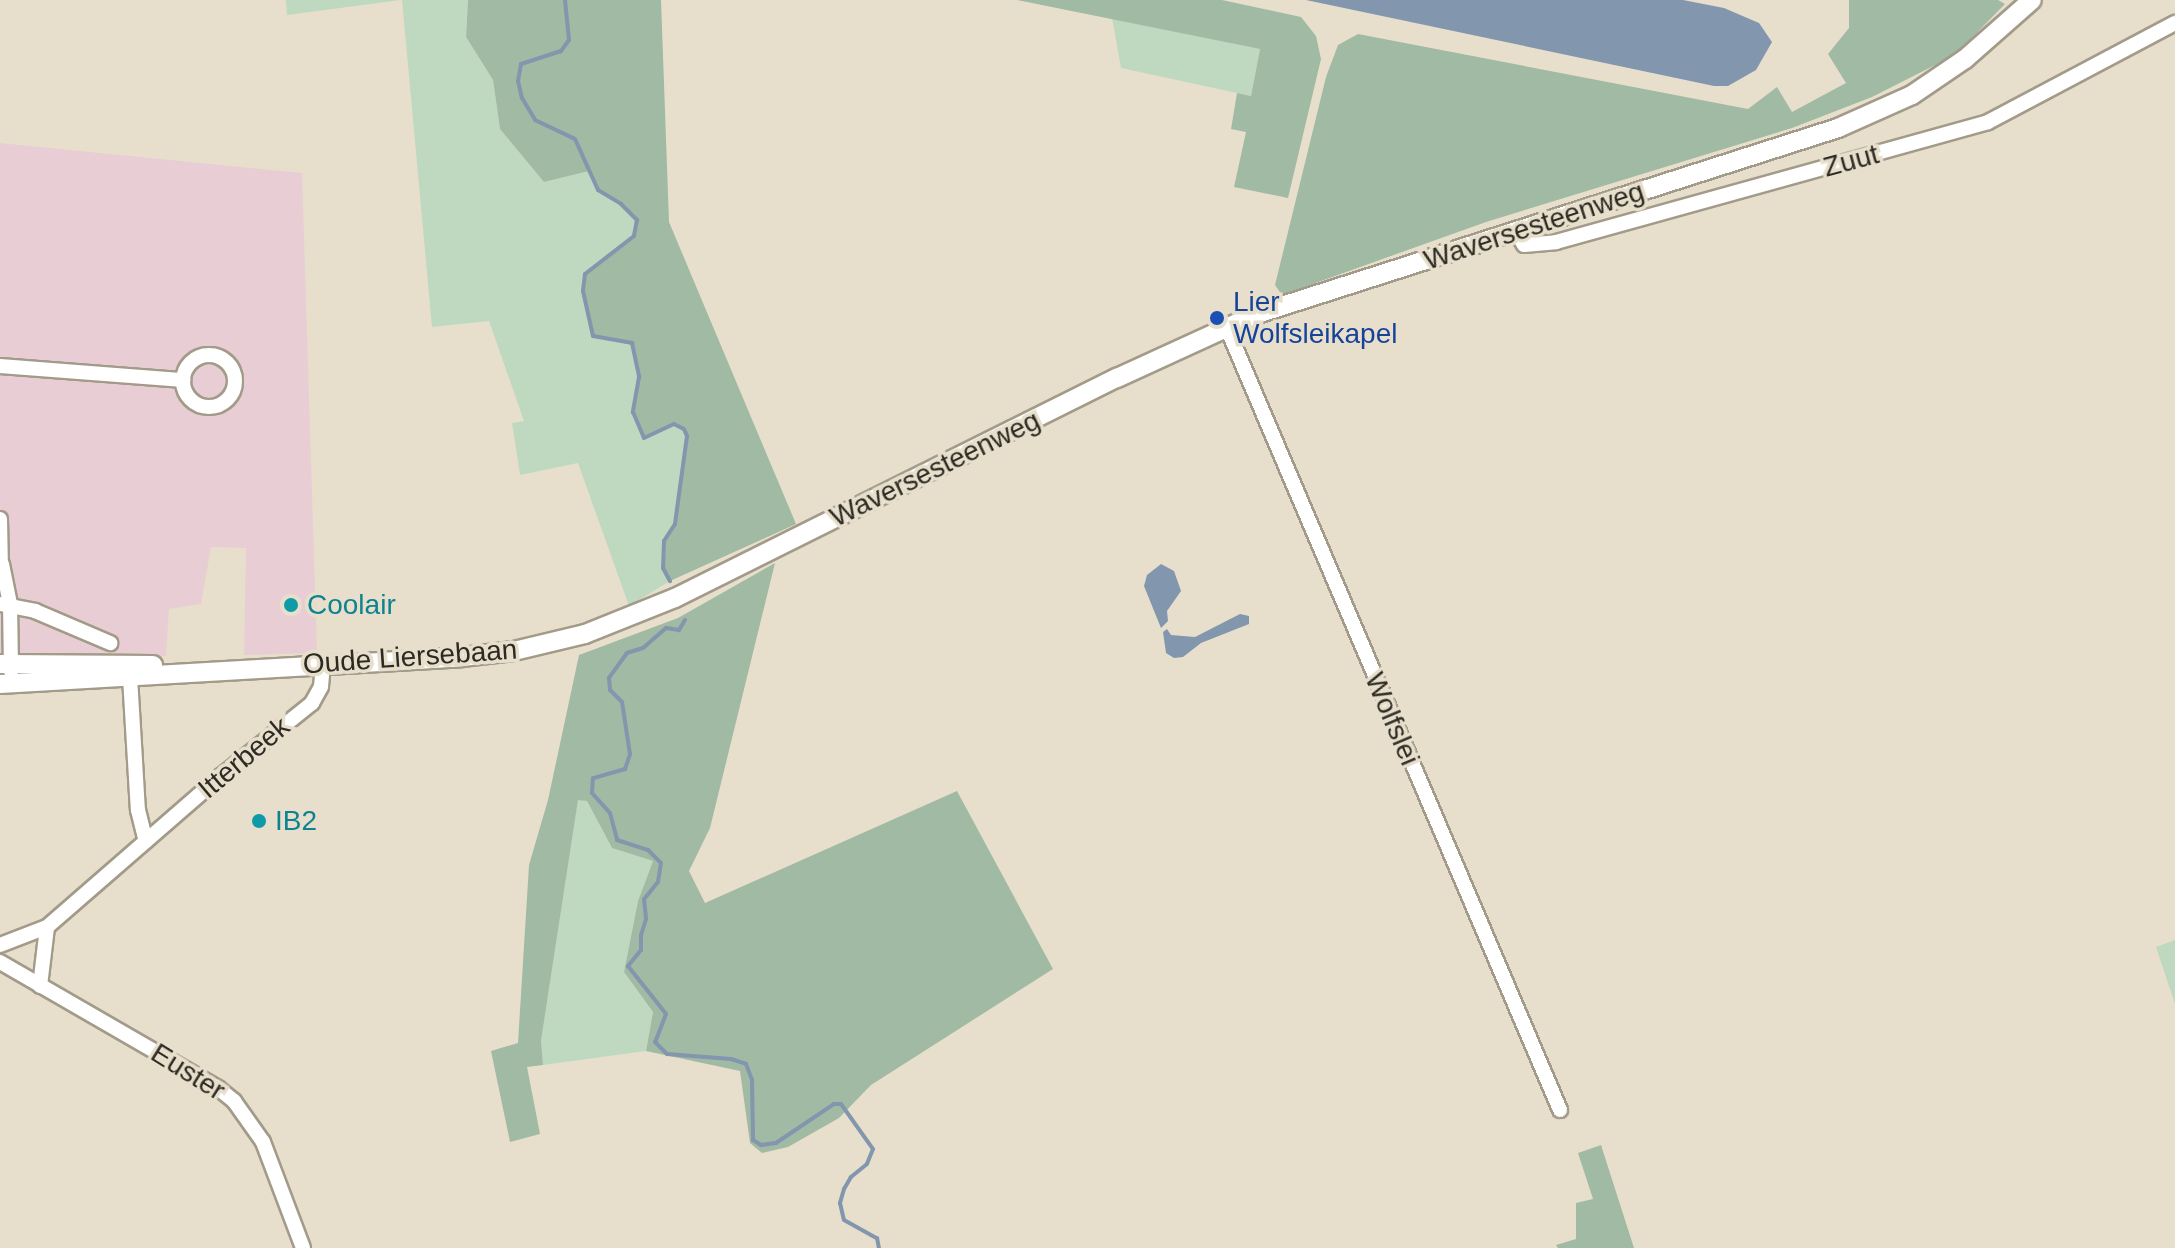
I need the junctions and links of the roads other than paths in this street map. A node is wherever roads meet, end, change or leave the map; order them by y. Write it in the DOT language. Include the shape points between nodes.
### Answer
graph roads {
  1 [pos="2032,1"];
  2 [pos="2175,23"];
  3 [pos="1516,232"];
  4 [pos="1227,328"];
  5 [pos="0,366"];
  6 [pos="183,380"];
  7 [pos="0,519"];
  8 [pos="2,564"];
  9 [pos="0,583"];
  10 [pos="675,598"];
  11 [pos="5,604"];
  12 [pos="110,643"];
  13 [pos="323,664"];
  14 [pos="234,669"];
  15 [pos="4,673"];
  16 [pos="130,677"];
  17 [pos="146,841"];
  18 [pos="47,927"];
  19 [pos="0,945"];
  20 [pos="0,962"];
  21 [pos="40,986"];
  22 [pos="1560,1110"];
  23 [pos="303,1248"];
  1 -- 3 [label="main road, Waversesteenweg" via="1965,59 1899,101 1838,128"];
  2 -- 3 [label="street, Zuut" via="1988,122 1556,242 1524,245"];
  3 -- 4 [label="main road, Waversesteenweg"];
  4 -- 10 [label="main road, Waversesteenweg"];
  4 -- 22 [label="street, Wolfslei"];
  5 -- 6 [label="street"];
  7 -- 8 [label="street"];
  8 -- 9 [label="street"];
  8 -- 11 [label="street"];
  10 -- 13 [label="main road, Oude Liersebaan" via="585,634 514,651"];
  11 -- 12 [label="street"];
  11 -- 15 [label="street"];
  13 -- 14 [label="main road, Oude Liersebaan"];
  13 -- 17 [label="street, Itterbeek" via="321,687 312,703"];
  14 -- 15 [label="main road, Oude Liersebaan"];
  14 -- 16 [label="main road, Oude Liersebaan"];
  15 -- 16 [label="main road, Oude Liersebaan"];
  16 -- 17 [label="street" via="138,810"];
  17 -- 18 [label="street, Itterbeek"];
  18 -- 19 [label="street, Itterbeek"];
  18 -- 21 [label="street"];
  20 -- 21 [label="street, Euster"];
  21 -- 23 [label="street, Euster" via="234,1101 263,1142"];
}
